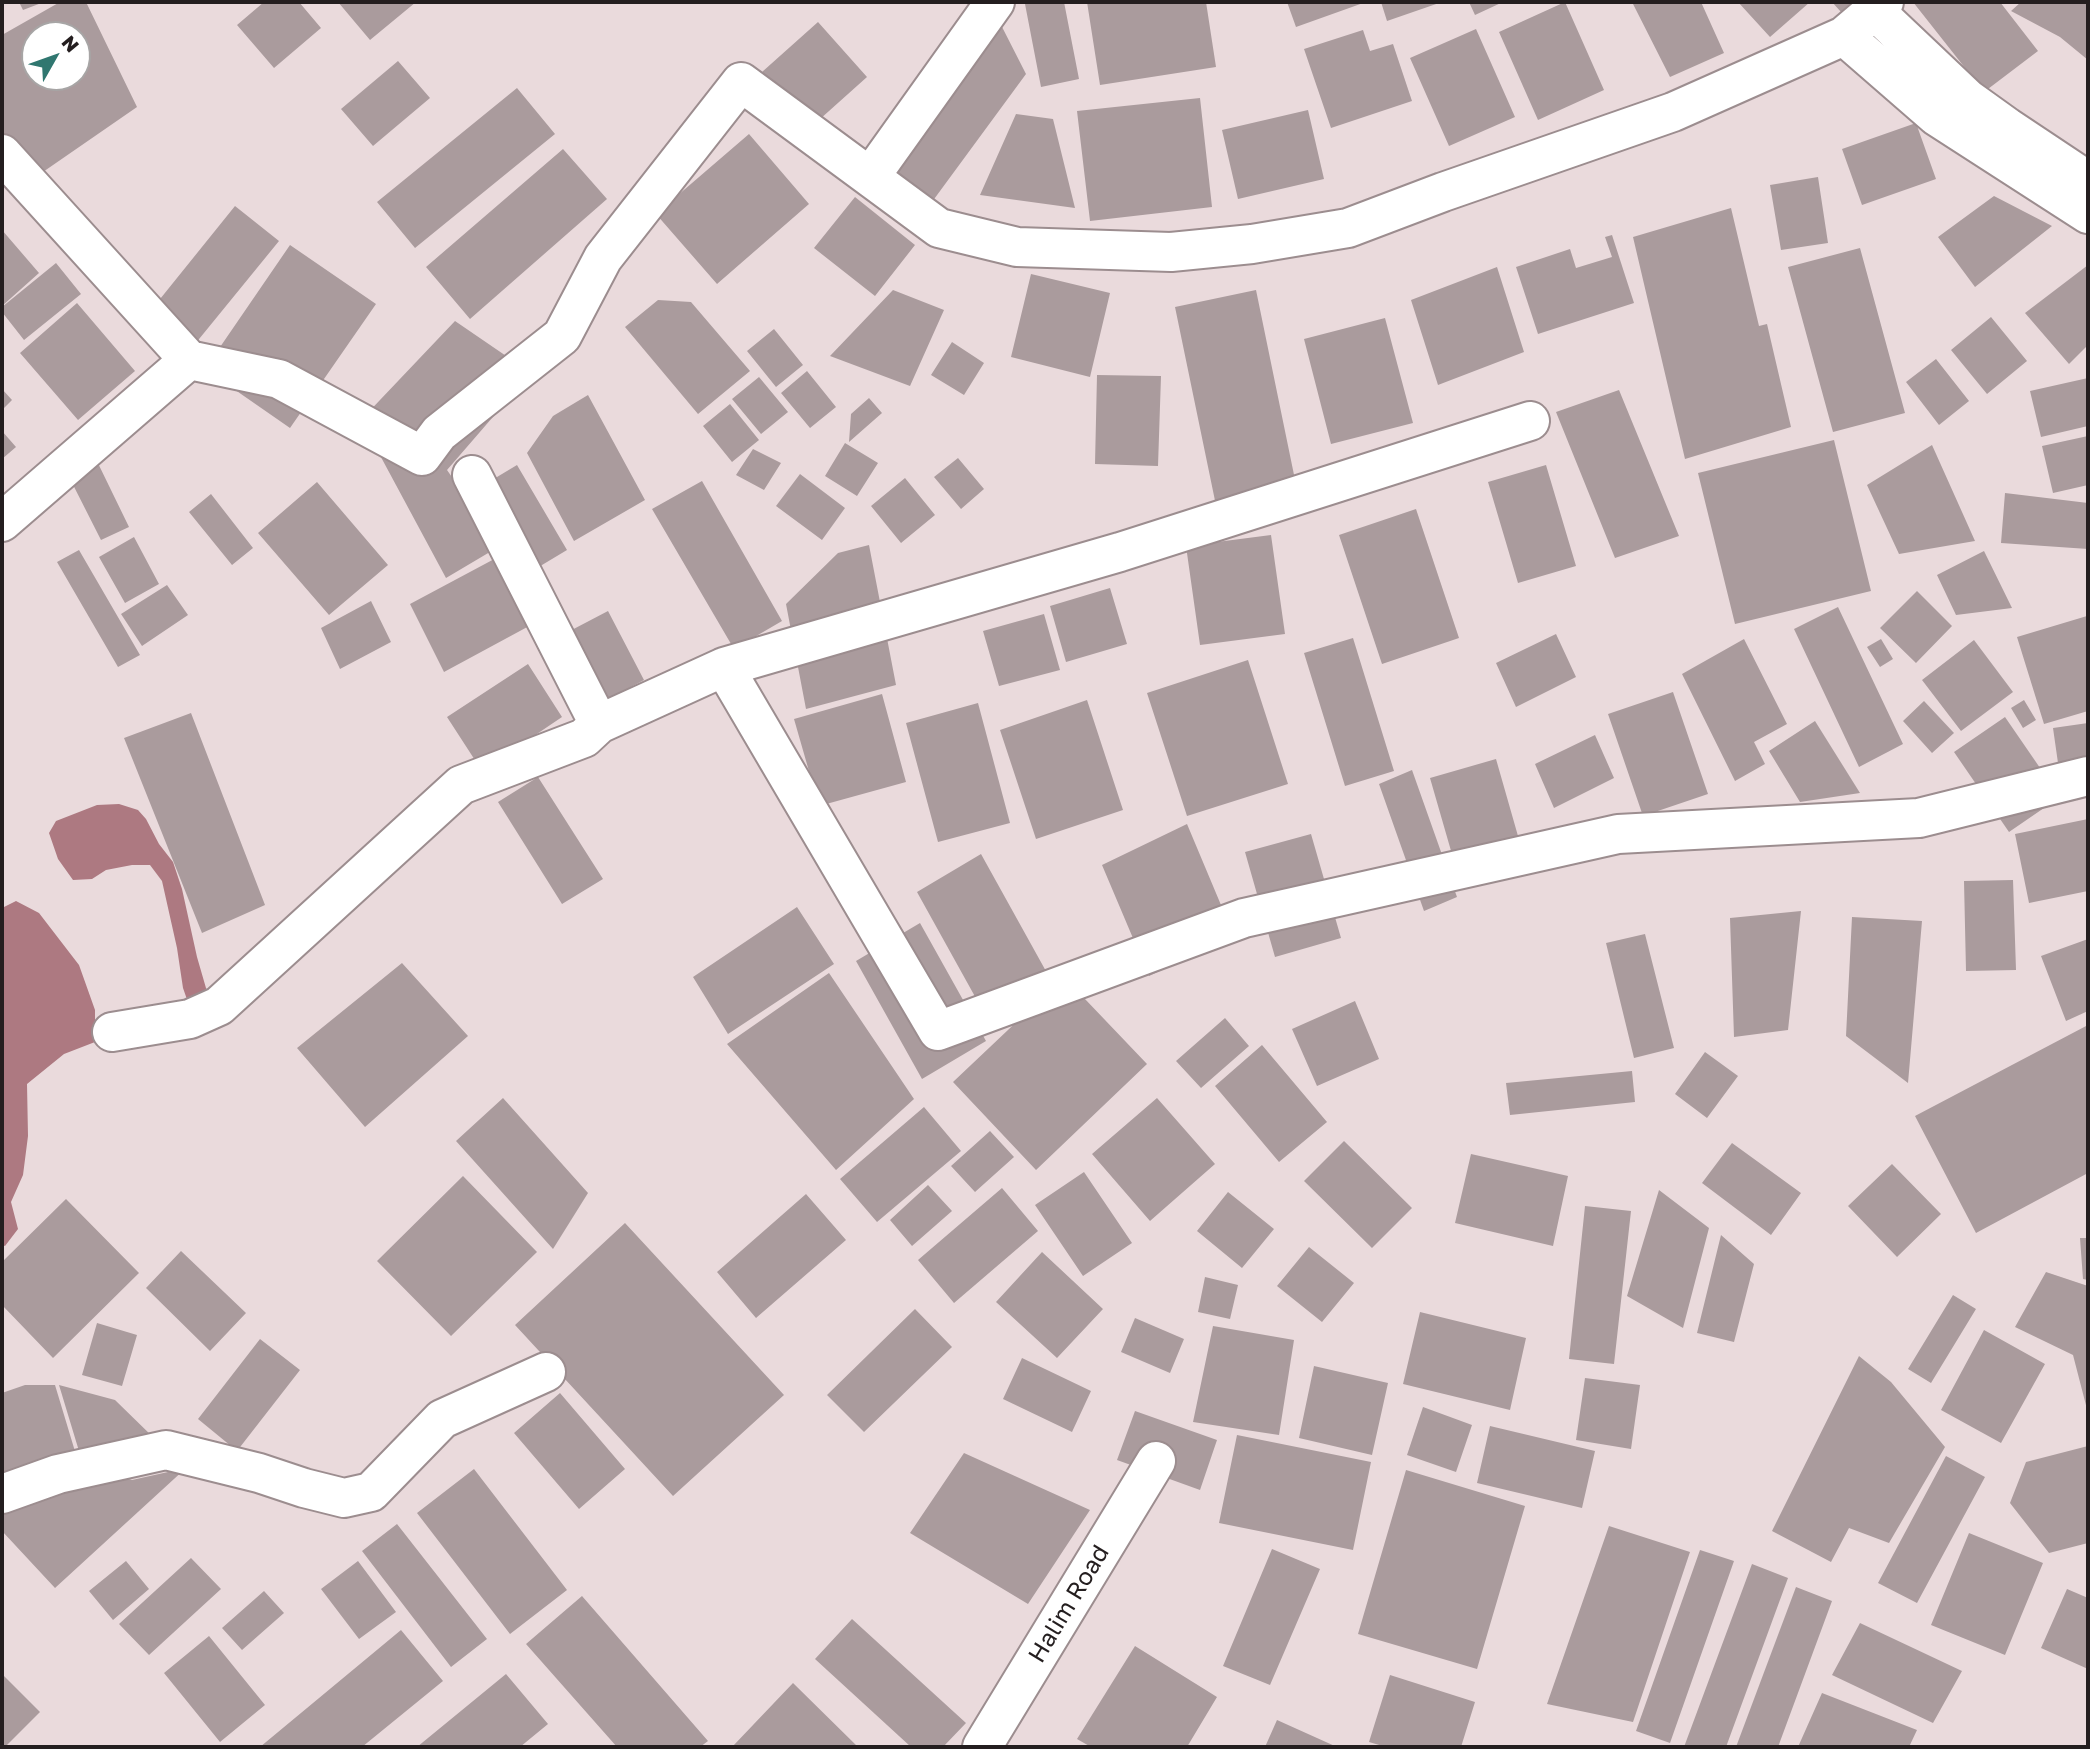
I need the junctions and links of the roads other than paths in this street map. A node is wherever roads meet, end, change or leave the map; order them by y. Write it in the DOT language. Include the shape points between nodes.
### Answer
graph roads {
  1 [pos="995,2"];
  2 [pos="1880,6"];
  3 [pos="1844,36"];
  4 [pos="2,154"];
  5 [pos="870,177"];
  6 [pos="2088,181"];
  7 [pos="2088,214"];
  8 [pos="189,360"];
  9 [pos="1530,421"];
  10 [pos="472,475"];
  11 [pos="2,522"];
  12 [pos="724,667"];
  13 [pos="599,724"];
  14 [pos="2088,776"];
  15 [pos="112,1031"];
  16 [pos="546,1372"];
  17 [pos="1156,1461"];
  18 [pos="2,1494"];
  19 [pos="982,1747"];
  1 -- 5 [label="street"];
  2 -- 3 [label="street"];
  2 -- 6 [label="street" via="1968,99"];
  3 -- 5 [label="street" via="1673,112 1348,228 1252,244 1171,253 1017,247 939,228"];
  3 -- 7 [label="street" via="1936,116"];
  4 -- 8 [label="street"];
  5 -- 8 [label="street" via="741,82 603,258 562,336 439,433 422,456 279,379"];
  8 -- 11 [label="street"];
  9 -- 12 [label="street" via="1120,552"];
  10 -- 13 [label="street"];
  12 -- 13 [label="street"];
  12 -- 14 [label="street" via="938,1031 1244,918 1618,834 1919,818"];
  13 -- 15 [label="street" via="584,738 461,785 219,1006 190,1019"];
  16 -- 18 [label="street" via="442,1419 371,1492 344,1498 166,1450 58,1474"];
  17 -- 19 [label="street, Halim Road"];
}
